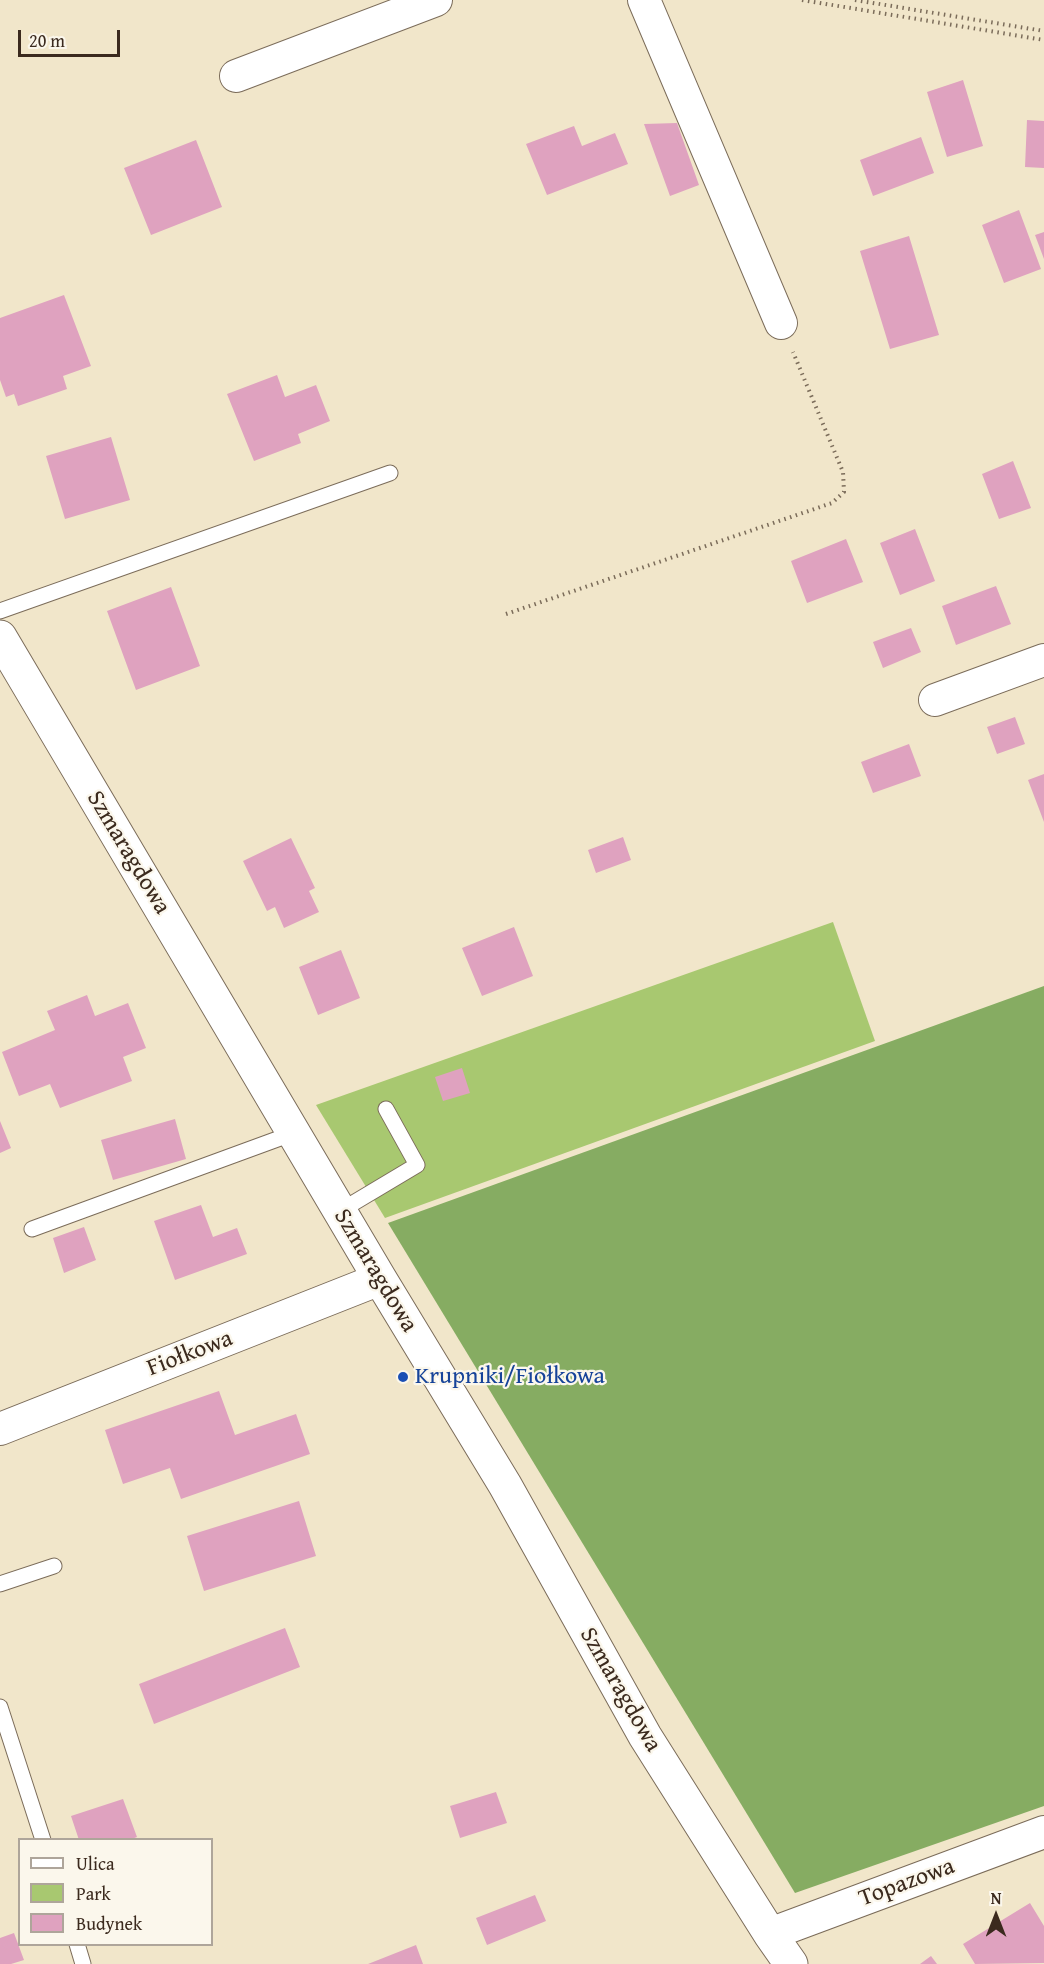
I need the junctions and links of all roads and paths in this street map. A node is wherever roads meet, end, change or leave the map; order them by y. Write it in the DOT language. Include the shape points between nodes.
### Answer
graph roads {
  1 [pos="436,0"];
  2 [pos="644,0"];
  3 [pos="802,0"];
  4 [pos="855,0"];
  5 [pos="1044,31"];
  6 [pos="1044,40"];
  7 [pos="236,76"];
  8 [pos="781,323"];
  9 [pos="390,472"];
  10 [pos="0,611"];
  11 [pos="506,614"];
  12 [pos="0,637"];
  13 [pos="1044,660"];
  14 [pos="935,700"];
  15 [pos="386,1109"];
  16 [pos="294,1133"];
  17 [pos="340,1211"];
  18 [pos="32,1229"];
  19 [pos="380,1280"];
  20 [pos="0,1429"];
  21 [pos="54,1566"];
  22 [pos="0,1584"];
  23 [pos="0,1707"];
  24 [pos="1044,1832"];
  25 [pos="43,1838"];
  26 [pos="770,1934"];
  27 [pos="78,1946"];
  28 [pos="83,1964"];
  29 [pos="791,1964"];
  1 -- 7 [label="street"];
  2 -- 8 [label="street"];
  3 -- 6 [label="path"];
  4 -- 5 [label="path"];
  8 -- 11 [label="path" via="843,472 844,492 832,503"];
  9 -- 10 [label="lane"];
  12 -- 16 [label="street, Szmaragdowa"];
  13 -- 14 [label="street"];
  15 -- 17 [label="lane" via="417,1165"];
  16 -- 17 [label="street, Szmaragdowa"];
  16 -- 18 [label="lane"];
  17 -- 19 [label="street, Szmaragdowa"];
  19 -- 20 [label="street, Fiołkowa"];
  19 -- 26 [label="street, Szmaragdowa" via="505,1485 645,1736"];
  21 -- 22 [label="lane"];
  23 -- 25 [label="lane"];
  24 -- 26 [label="street, Topazowa"];
  26 -- 29 [label="street, Szmaragdowa"];
  27 -- 28 [label="lane"];
}
